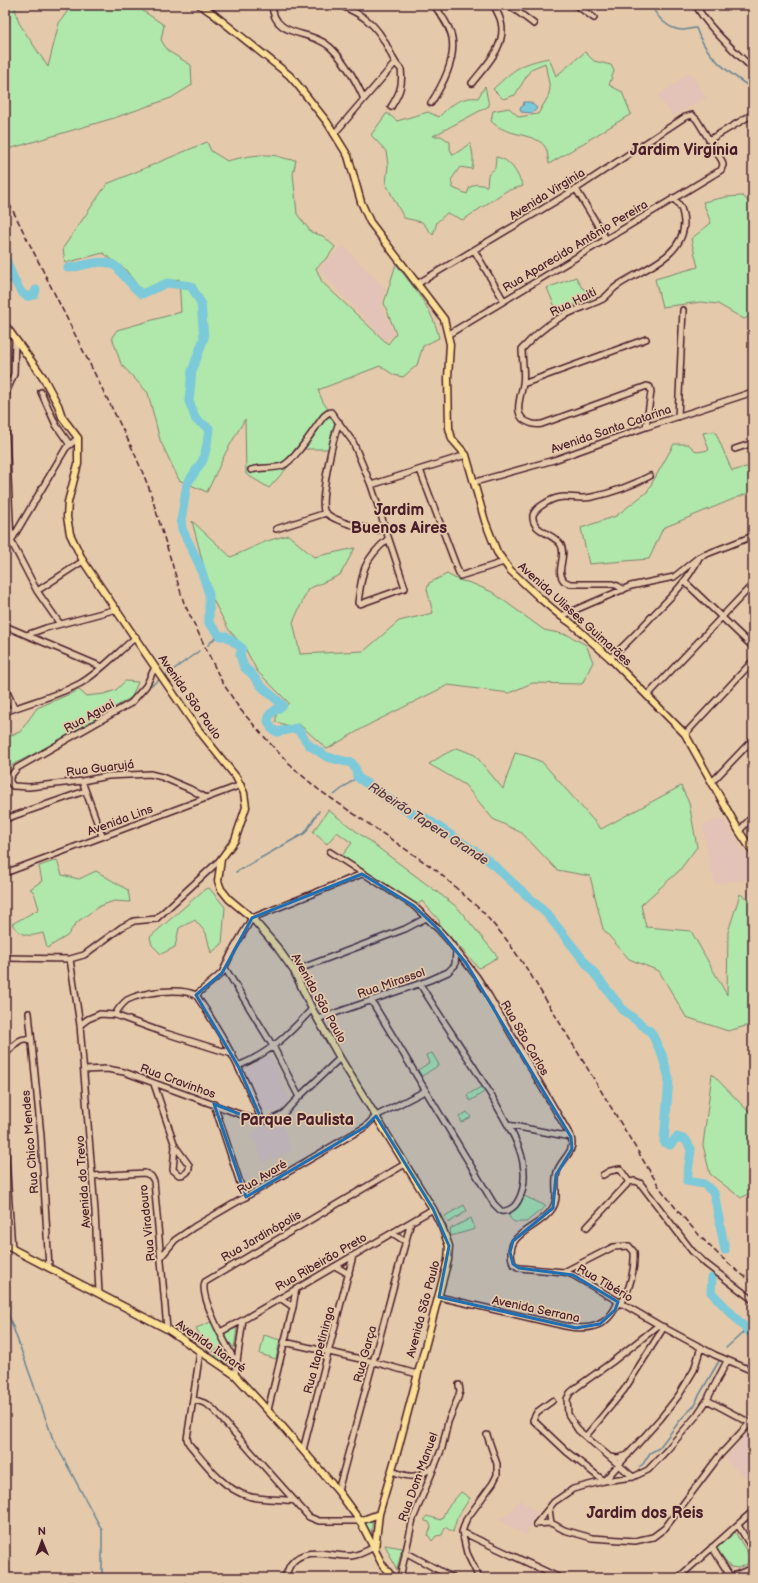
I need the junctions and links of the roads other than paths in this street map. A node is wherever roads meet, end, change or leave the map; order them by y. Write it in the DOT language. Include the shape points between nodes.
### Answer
graph roads {
  1 [pos="200,5"];
  2 [pos="272,5"];
  3 [pos="339,5"];
  4 [pos="434,5"];
  5 [pos="494,5"];
  6 [pos="509,5"];
  7 [pos="576,5"];
  8 [pos="696,5"];
  9 [pos="594,18"];
  10 [pos="534,24"];
  11 [pos="395,63"];
  12 [pos="753,69"];
  13 [pos="472,83"];
  14 [pos="364,99"];
  15 [pos="431,103"];
  16 [pos="391,107"];
  17 [pos="753,114"];
  18 [pos="334,134"];
  19 [pos="709,140"];
  20 [pos="576,188"];
  21 [pos="673,198"];
  22 [pos="606,239"];
  23 [pos="474,250"];
  24 [pos="417,284"];
  25 [pos="504,301"];
  26 [pos="683,310"];
  27 [pos="5,325"];
  28 [pos="448,334"];
  29 [pos="15,339"];
  30 [pos="646,339"];
  31 [pos="523,384"];
  32 [pos="41,392"];
  33 [pos="753,392"];
  34 [pos="5,406"];
  35 [pos="5,414"];
  36 [pos="678,417"];
  37 [pos="339,422"];
  38 [pos="646,427"];
  39 [pos="78,438"];
  40 [pos="753,442"];
  41 [pos="70,445"];
  42 [pos="735,449"];
  43 [pos="466,455"];
  44 [pos="251,470"];
  45 [pos="420,470"];
  46 [pos="650,476"];
  47 [pos="475,482"];
  48 [pos="371,485"];
  49 [pos="326,513"];
  50 [pos="276,530"];
  51 [pos="385,530"];
  52 [pos="753,536"];
  53 [pos="388,539"];
  54 [pos="11,541"];
  55 [pos="5,543"];
  56 [pos="699,557"];
  57 [pos="84,561"];
  58 [pos="504,562"];
  59 [pos="685,582"];
  60 [pos="753,584"];
  61 [pos="623,590"];
  62 [pos="37,591"];
  63 [pos="117,609"];
  64 [pos="561,616"];
  65 [pos="722,617"];
  66 [pos="60,624"];
  67 [pos="5,626"];
  68 [pos="29,634"];
  69 [pos="136,637"];
  70 [pos="753,647"];
  71 [pos="610,658"];
  72 [pos="753,661"];
  73 [pos="102,667"];
  74 [pos="155,667"];
  75 [pos="5,687"];
  76 [pos="647,696"];
  77 [pos="14,708"];
  78 [pos="5,712"];
  79 [pos="685,734"];
  80 [pos="753,739"];
  81 [pos="17,768"];
  82 [pos="82,781"];
  83 [pos="712,782"];
  84 [pos="241,785"];
  85 [pos="85,791"];
  86 [pos="206,798"];
  87 [pos="753,816"];
  88 [pos="5,819"];
  89 [pos="739,831"];
  90 [pos="102,836"];
  91 [pos="330,852"];
  92 [pos="753,852"];
  93 [pos="221,859"];
  94 [pos="5,873"];
  95 [pos="362,874"];
  96 [pos="252,918"];
  97 [pos="426,918"];
  98 [pos="456,951"];
  99 [pos="5,958"];
  100 [pos="70,959"];
  101 [pos="225,968"];
  102 [pos="294,971"];
  103 [pos="420,984"];
  104 [pos="196,995"];
  105 [pos="371,1000"];
  106 [pos="312,1009"];
  107 [pos="29,1014"];
  108 [pos="115,1015"];
  109 [pos="318,1019"];
  110 [pos="80,1025"];
  111 [pos="32,1041"];
  112 [pos="274,1048"];
  113 [pos="232,1054"];
  114 [pos="5,1055"];
  115 [pos="340,1058"];
  116 [pos="238,1066"];
  117 [pos="84,1070"];
  118 [pos="154,1084"];
  119 [pos="425,1091"];
  120 [pos="299,1097"];
  121 [pos="214,1104"];
  122 [pos="376,1116"];
  123 [pos="262,1121"];
  124 [pos="508,1125"];
  125 [pos="571,1137"];
  126 [pos="5,1144"];
  127 [pos="175,1146"];
  128 [pos="405,1164"];
  129 [pos="603,1175"];
  130 [pos="92,1176"];
  131 [pos="630,1182"];
  132 [pos="246,1197"];
  133 [pos="433,1209"];
  134 [pos="411,1222"];
  135 [pos="587,1227"];
  136 [pos="392,1233"];
  137 [pos="406,1242"];
  138 [pos="5,1245"];
  139 [pos="12,1249"];
  140 [pos="353,1256"];
  141 [pos="160,1257"];
  142 [pos="336,1266"];
  143 [pos="49,1268"];
  144 [pos="564,1272"];
  145 [pos="349,1274"];
  146 [pos="296,1288"];
  147 [pos="99,1293"];
  148 [pos="439,1297"];
  149 [pos="280,1298"];
  150 [pos="753,1300"];
  151 [pos="620,1303"];
  152 [pos="293,1307"];
  153 [pos="244,1320"];
  154 [pos="662,1326"];
  155 [pos="167,1329"];
  156 [pos="220,1332"];
  157 [pos="284,1342"];
  158 [pos="701,1347"];
  159 [pos="329,1351"];
  160 [pos="200,1352"];
  161 [pos="727,1361"];
  162 [pos="374,1362"];
  163 [pos="236,1363"];
  164 [pos="753,1372"];
  165 [pos="417,1374"];
  166 [pos="235,1375"];
  167 [pos="459,1385"];
  168 [pos="193,1399"];
  169 [pos="552,1400"];
  170 [pos="707,1400"];
  171 [pos="268,1410"];
  172 [pos="751,1423"];
  173 [pos="487,1435"];
  174 [pos="586,1436"];
  175 [pos="303,1450"];
  176 [pos="628,1455"];
  177 [pos="610,1457"];
  178 [pos="620,1465"];
  179 [pos="435,1466"];
  180 [pos="392,1471"];
  181 [pos="633,1477"];
  182 [pos="604,1481"];
  183 [pos="338,1491"];
  184 [pos="295,1501"];
  185 [pos="548,1509"];
  186 [pos="753,1511"];
  187 [pos="379,1514"];
  188 [pos="360,1522"];
  189 [pos="551,1523"];
  190 [pos="738,1525"];
  191 [pos="462,1532"];
  192 [pos="712,1547"];
  193 [pos="375,1548"];
  194 [pos="753,1550"];
  195 [pos="405,1552"];
  196 [pos="753,1568"];
  197 [pos="729,1577"];
  198 [pos="284,1578"];
  199 [pos="393,1578"];
  200 [pos="400,1578"];
  201 [pos="453,1578"];
  202 [pos="479,1578"];
  203 [pos="560,1578"];
  204 [pos="678,1578"];
  1 -- 18 [label="main road, Avenida Ulisses Guimarães" via="289,75"];
  2 -- 14 [label="street" via="274,18 282,27 315,38 330,47 348,69"];
  3 -- 11 [label="street" via="359,14 372,24 389,48"];
  4 -- 15 [label="street" via="450,30 452,45 447,72"];
  5 -- 13 [label="street" via="501,22 501,39 495,53"];
  6 -- 10 [label="street"];
  7 -- 9 [label="street"];
  8 -- 12 [label="street" via="717,32"];
  11 -- 14 [label="street"];
  11 -- 16 [label="street" via="401,69 402,79 399,94"];
  14 -- 18 [label="street"];
  17 -- 19 [label="street"];
  18 -- 24 [label="main road, Avenida Ulisses Guimarães" via="348,156 361,202 370,222"];
  19 -- 20 [label="street, Avenida Virginia" via="695,118 690,115"];
  19 -- 21 [label="street, Rua Aparecido Antônio Pereira" via="723,166 712,176"];
  20 -- 22 [label="street"];
  20 -- 23 [label="street, Avenida Virginia"];
  21 -- 22 [label="street, Rua Aparecido Antônio Pereira"];
  21 -- 31 [label="street, Rua Haiti" via="682,208 683,228 680,238 669,254 616,286 601,300 564,315 535,335 522,350"];
  22 -- 25 [label="street, Rua Aparecido Antônio Pereira"];
  23 -- 24 [label="street, Avenida Virginia"];
  23 -- 25 [label="street"];
  24 -- 28 [label="main road, Avenida Ulisses Guimarães" via="444,319"];
  25 -- 28 [label="street, Rua Aparecido Antônio Pereira"];
  26 -- 36 [label="street"];
  27 -- 29 [label="main road"];
  28 -- 43 [label="main road, Avenida Ulisses Guimarães" via="449,428 452,439"];
  29 -- 34 [label="street" via="14,374 7,391"];
  29 -- 39 [label="main road" via="43,376 62,417"];
  30 -- 31 [label="street"];
  31 -- 38 [label="street, Rua Haiti" via="518,403 520,414 526,422 536,425 649,386 651,392"];
  32 -- 41 [label="street" via="56,425"];
  33 -- 36 [label="street, Avenida Santa Catarina"];
  35 -- 54 [label="street"];
  36 -- 38 [label="street, Avenida Santa Catarina"];
  37 -- 44 [label="street" via="332,413 328,413 285,464"];
  37 -- 48 [label="street" via="353,442"];
  37 -- 49 [label="street" via="332,445 324,494 323,505"];
  38 -- 47 [label="street, Avenida Santa Catarina" via="554,460"];
  39 -- 41 [label="street"];
  39 -- 57 [label="main road, Avenida São Paulo" via="78,464 68,502 67,517 70,534"];
  40 -- 42 [label="street"];
  41 -- 54 [label="street"];
  43 -- 45 [label="street"];
  43 -- 47 [label="main road, Avenida Ulisses Guimarães"];
  45 -- 48 [label="street"];
  45 -- 58 [label="street" via="460,576"];
  46 -- 61 [label="street" via="628,487 592,497 555,498 542,505 533,515 533,522 538,528 560,544 560,572 564,581 570,584 612,584"];
  47 -- 58 [label="main road, Avenida Ulisses Guimarães" via="487,527"];
  48 -- 51 [label="street"];
  49 -- 50 [label="street"];
  49 -- 51 [label="street" via="362,528"];
  51 -- 53 [label="street"];
  52 -- 56 [label="street"];
  53 -- 53 [label="street" via="366,563 362,574 358,603 360,604 405,588"];
  54 -- 55 [label="street"];
  54 -- 62 [label="street"];
  56 -- 59 [label="street"];
  56 -- 61 [label="street" via="674,577"];
  57 -- 62 [label="street"];
  57 -- 63 [label="main road, Avenida São Paulo"];
  58 -- 64 [label="main road, Avenida Ulisses Guimarães"];
  59 -- 65 [label="street"];
  59 -- 71 [label="street"];
  60 -- 65 [label="street"];
  61 -- 64 [label="street"];
  62 -- 66 [label="street"];
  63 -- 66 [label="street"];
  63 -- 69 [label="main road, Avenida São Paulo"];
  64 -- 71 [label="main road, Avenida Ulisses Guimarães"];
  65 -- 70 [label="street"];
  65 -- 76 [label="street"];
  66 -- 68 [label="street"];
  67 -- 68 [label="street"];
  68 -- 73 [label="street"];
  69 -- 73 [label="street"];
  69 -- 74 [label="main road, Avenida São Paulo"];
  71 -- 76 [label="main road, Avenida Ulisses Guimarães"];
  72 -- 79 [label="street"];
  73 -- 77 [label="street" via="72,687"];
  74 -- 81 [label="street, Rua Aguai" via="146,686 131,703"];
  74 -- 84 [label="main road, Avenida São Paulo"];
  75 -- 77 [label="street"];
  76 -- 79 [label="main road, Avenida Ulisses Guimarães"];
  77 -- 78 [label="street"];
  79 -- 83 [label="main road, Avenida Ulisses Guimarães"];
  80 -- 83 [label="street"];
  81 -- 82 [label="street, Rua Guarujá" via="10,777 13,786"];
  82 -- 85 [label="street"];
  82 -- 86 [label="street, Rua Guarujá" via="108,776 150,774 162,776"];
  83 -- 89 [label="main road, Avenida Ulisses Guimarães"];
  84 -- 86 [label="street, Avenida Lins"];
  84 -- 93 [label="main road, Avenida São Paulo" via="246,807 235,840"];
  85 -- 88 [label="street"];
  85 -- 90 [label="street"];
  86 -- 90 [label="street, Avenida Lins"];
  87 -- 89 [label="street"];
  89 -- 92 [label="main road, Avenida Ulisses Guimarães"];
  90 -- 94 [label="street, Avenida Lins"];
  91 -- 95 [label="street, Rua São Carlos"];
  93 -- 96 [label="main road, Avenida São Paulo" via="218,881 221,889"];
  93 -- 100 [label="street" via="156,920 134,921 84,955"];
  95 -- 96 [label="street"];
  95 -- 97 [label="street, Rua São Carlos" via="414,906"];
  96 -- 101 [label="street"];
  96 -- 102 [label="main road, Avenida São Paulo" via="278,947"];
  97 -- 98 [label="street, Rua São Carlos"];
  97 -- 102 [label="street" via="405,929"];
  98 -- 103 [label="street, Rua Mirassol" via="456,961 452,969"];
  98 -- 125 [label="street, Rua São Carlos" via="489,996"];
  99 -- 100 [label="street"];
  100 -- 110 [label="street, Avenida do Trevo"];
  101 -- 104 [label="street"];
  101 -- 112 [label="street"];
  102 -- 106 [label="main road, Avenida São Paulo"];
  103 -- 105 [label="street, Rua Mirassol"];
  103 -- 124 [label="street" via="477,1071"];
  104 -- 108 [label="street" via="176,991 144,995 127,1001"];
  104 -- 113 [label="street"];
  105 -- 109 [label="street, Rua Mirassol"];
  105 -- 119 [label="street"];
  106 -- 109 [label="main road, Avenida São Paulo"];
  106 -- 112 [label="street"];
  107 -- 111 [label="street, Rua Chico Mendes"];
  108 -- 110 [label="street" via="100,1014"];
  108 -- 113 [label="street"];
  109 -- 115 [label="main road, Avenida São Paulo"];
  110 -- 117 [label="street, Avenida do Trevo"];
  111 -- 114 [label="street" via="22,1039"];
  111 -- 143 [label="street, Rua Chico Mendes"];
  112 -- 116 [label="street"];
  112 -- 120 [label="street"];
  113 -- 116 [label="street"];
  115 -- 120 [label="street"];
  115 -- 122 [label="main road, Avenida São Paulo"];
  116 -- 123 [label="street"];
  117 -- 118 [label="street, Rua Cravinhos" via="115,1070"];
  117 -- 130 [label="street, Avenida do Trevo"];
  118 -- 121 [label="street, Rua Cravinhos"];
  118 -- 127 [label="street"];
  119 -- 122 [label="street, Rua Avaré"];
  119 -- 124 [label="street" via="494,1204 501,1211 515,1206 520,1198 524,1176 520,1149"];
  120 -- 123 [label="street" via="283,1114"];
  121 -- 123 [label="street, Rua Cravinhos"];
  121 -- 132 [label="street"];
  122 -- 128 [label="main road, Avenida São Paulo"];
  122 -- 132 [label="street, Rua Avaré" via="365,1127"];
  124 -- 125 [label="street"];
  125 -- 144 [label="street, Rua Tibério" via="572,1148 556,1175 556,1199 553,1208 517,1238 510,1252 513,1264 519,1268"];
  126 -- 139 [label="street"];
  127 -- 127 [label="street" via="173,1170 179,1175 184,1174 189,1170 189,1165"];
  128 -- 133 [label="main road, Avenida São Paulo"];
  128 -- 156 [label="street, Rua Jardinópolis" via="208,1279 203,1285 203,1292"];
  129 -- 131 [label="street" via="620,1169"];
  130 -- 141 [label="street, Rua Viradouro" via="151,1176 156,1186"];
  130 -- 147 [label="street, Avenida do Trevo"];
  131 -- 135 [label="street"];
  131 -- 150 [label="street" via="640,1182 692,1251"];
  132 -- 141 [label="street, Rua Avaré" via="179,1237"];
  133 -- 134 [label="street, Rua Ribeirão Preto"];
  133 -- 148 [label="main road, Avenida São Paulo" via="449,1246 446,1275"];
  134 -- 136 [label="street, Rua Ribeirão Preto"];
  134 -- 137 [label="street, Rua Garça"];
  136 -- 137 [label="street"];
  136 -- 140 [label="street, Rua Ribeirão Preto"];
  137 -- 162 [label="street, Rua Garça"];
  138 -- 139 [label="main road, Avenida Itararé"];
  139 -- 143 [label="main road, Avenida Itararé"];
  140 -- 142 [label="street, Rua Ribeirão Preto"];
  140 -- 145 [label="street, Rua Itapetininga"];
  141 -- 155 [label="street, Rua Viradouro"];
  142 -- 145 [label="street"];
  142 -- 146 [label="street, Rua Ribeirão Preto"];
  143 -- 147 [label="main road, Avenida Itararé"];
  144 -- 151 [label="street, Rua Tibério" via="579,1278"];
  144 -- 151 [label="street, Avenida Serrana" via="612,1247 629,1246 634,1252 633,1268 628,1290"];
  145 -- 159 [label="street, Rua Itapetininga"];
  146 -- 149 [label="street, Rua Ribeirão Preto"];
  146 -- 152 [label="street"];
  147 -- 155 [label="main road, Avenida Itararé"];
  148 -- 151 [label="street, Avenida Serrana" via="581,1329 606,1321"];
  148 -- 165 [label="main road, Avenida São Paulo"];
  149 -- 152 [label="street"];
  149 -- 153 [label="street, Rua Ribeirão Preto"];
  151 -- 154 [label="street, Rua Tibério"];
  152 -- 157 [label="street"];
  153 -- 156 [label="street, Rua Ribeirão Preto"];
  153 -- 163 [label="street"];
  154 -- 158 [label="street, Rua Tibério"];
  154 -- 174 [label="street" via="624,1390"];
  154 -- 174 [label="street" via="570,1393 567,1399 568,1414 578,1430"];
  155 -- 160 [label="main road, Avenida Itararé"];
  156 -- 163 [label="street, Rua Jardinópolis"];
  157 -- 159 [label="street"];
  157 -- 171 [label="street"];
  158 -- 161 [label="street, Rua Tibério"];
  158 -- 176 [label="street" via="687,1384 670,1408"];
  159 -- 162 [label="street"];
  159 -- 175 [label="street, Rua Itapetininga"];
  160 -- 166 [label="main road, Avenida Itararé"];
  160 -- 168 [label="street"];
  161 -- 164 [label="street, Rua Tibério"];
  161 -- 170 [label="street"];
  162 -- 165 [label="street"];
  162 -- 183 [label="street, Rua Garça"];
  163 -- 166 [label="street"];
  165 -- 180 [label="main road, Avenida São Paulo"];
  166 -- 171 [label="main road, Avenida Itararé"];
  167 -- 179 [label="street, Rua Dom Manuel" via="458,1398"];
  168 -- 184 [label="street" via="207,1404 214,1410"];
  168 -- 184 [label="street" via="188,1444 212,1470 234,1491 250,1497"];
  169 -- 182 [label="street" via="537,1412 533,1420 567,1452"];
  170 -- 172 [label="street"];
  170 -- 181 [label="street" via="648,1470"];
  171 -- 175 [label="main road, Avenida Itararé"];
  172 -- 189 [label="street" via="720,1455 665,1528 653,1537 634,1541 592,1538 564,1530"];
  173 -- 191 [label="street" via="498,1464 497,1475 466,1520"];
  174 -- 177 [label="street"];
  175 -- 183 [label="main road, Avenida Itararé"];
  176 -- 177 [label="street"];
  176 -- 178 [label="street"];
  177 -- 178 [label="street"];
  178 -- 181 [label="street"];
  178 -- 182 [label="street"];
  179 -- 180 [label="street" via="423,1474 408,1477"];
  179 -- 195 [label="street, Rua Dom Manuel" via="413,1519"];
  180 -- 187 [label="main road, Avenida São Paulo"];
  181 -- 182 [label="street"];
  182 -- 185 [label="street" via="573,1489"];
  183 -- 188 [label="main road, Avenida Itararé"];
  184 -- 188 [label="street" via="309,1517 319,1521"];
  185 -- 189 [label="street"];
  185 -- 189 [label="street" via="536,1524"];
  186 -- 190 [label="street"];
  187 -- 188 [label="main road"];
  187 -- 193 [label="main road, Avenida São Paulo"];
  188 -- 193 [label="main road, Avenida Itararé"];
  190 -- 192 [label="street"];
  190 -- 194 [label="street"];
  191 -- 202 [label="street" via="467,1553"];
  191 -- 203 [label="street"];
  192 -- 197 [label="street"];
  192 -- 204 [label="street"];
  193 -- 198 [label="street" via="352,1556 320,1552 301,1557 292,1563"];
  193 -- 199 [label="main road" via="382,1564"];
  195 -- 200 [label="street, Rua Dom Manuel"];
  195 -- 201 [label="street"];
  196 -- 197 [label="street"];
}
